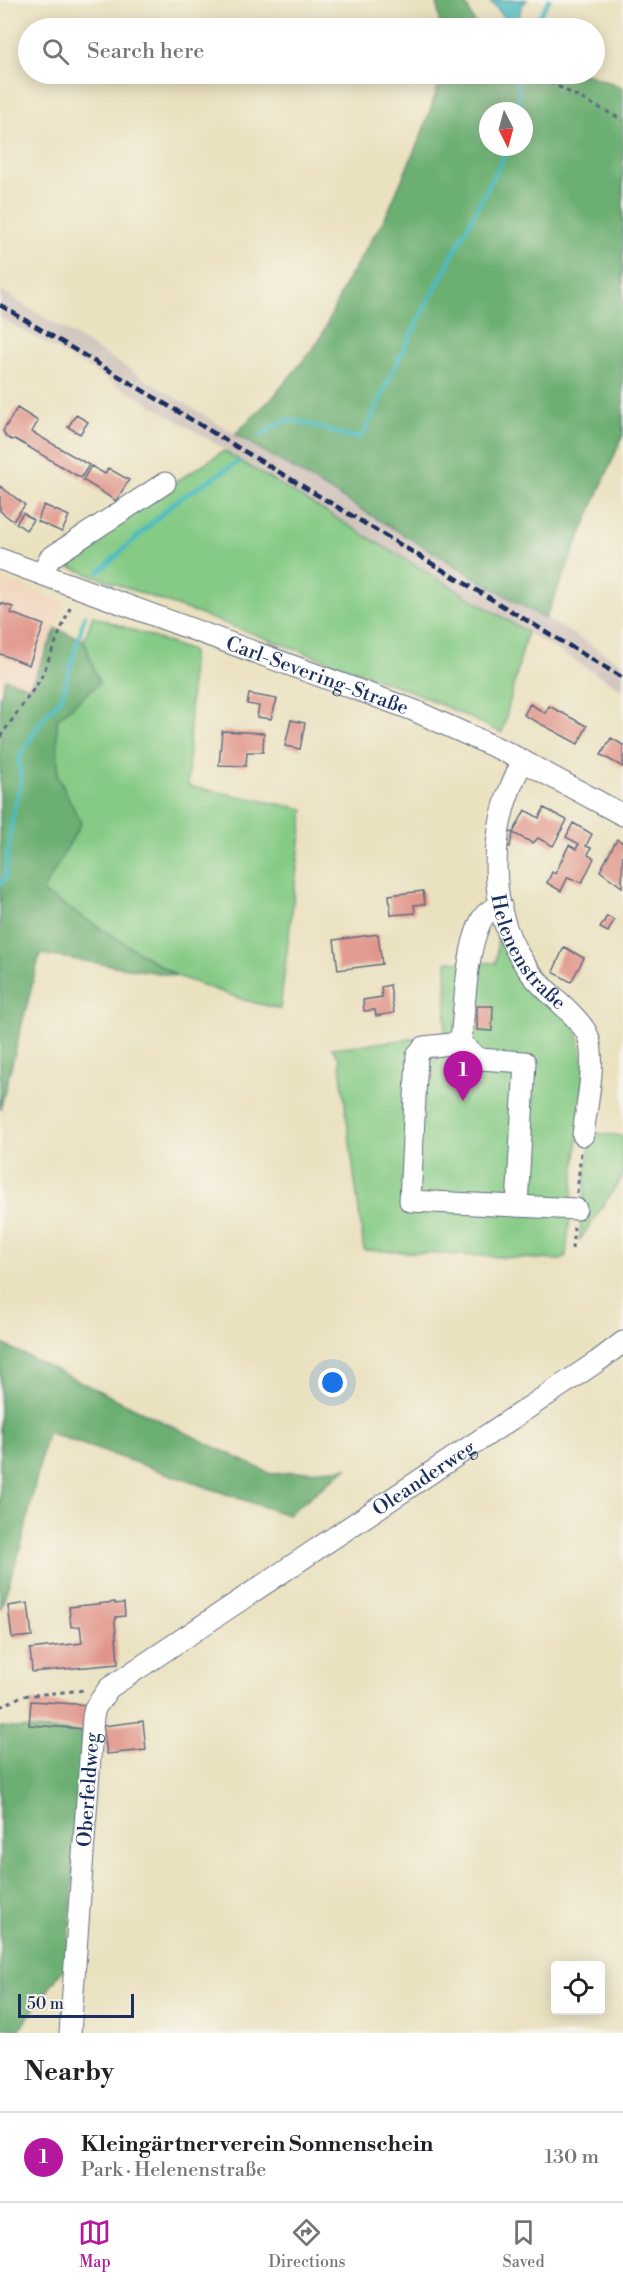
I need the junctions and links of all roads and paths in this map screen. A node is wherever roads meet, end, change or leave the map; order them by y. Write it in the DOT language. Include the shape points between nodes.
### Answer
graph roads {
  1 [pos="553,84"];
  2 [pos="623,120"];
  3 [pos="165,483"];
  4 [pos="0,559"];
  5 [pos="42,574"];
  6 [pos="79,587"];
  7 [pos="0,738"];
  8 [pos="523,761"];
  9 [pos="623,815"];
  10 [pos="501,906"];
  11 [pos="458,1041"];
  12 [pos="583,1135"];
  13 [pos="517,1206"];
  14 [pos="576,1209"];
  15 [pos="623,1341"];
  16 [pos="223,1611"];
  17 [pos="109,1688"];
  18 [pos="0,1707"];
  19 [pos="70,2033"];
  1 -- 2 [label="path"];
  3 -- 5 [label="street" via="50,558"];
  4 -- 5 [label="street, Carl-Severing-Straße"];
  5 -- 6 [label="street, Carl-Severing-Straße"];
  6 -- 7 [label="path" via="40,680"];
  6 -- 8 [label="street, Carl-Severing-Straße" via="413,710"];
  8 -- 9 [label="street, Carl-Severing-Straße"];
  8 -- 10 [label="street, Helenenstraße" via="507,794 497,839"];
  10 -- 11 [label="street" via="487,912 480,922"];
  10 -- 12 [label="street, Helenenstraße" via="509,933 531,973 550,996 581,1022 587,1034 591,1054"];
  11 -- 13 [label="street" via="479,1059 525,1062"];
  11 -- 13 [label="street" via="424,1047 417,1055 410,1201"];
  13 -- 14 [label="street"];
  15 -- 16 [label="street, Oleanderweg"];
  16 -- 17 [label="street, Oberfeldweg"];
  17 -- 18 [label="path" via="22,1696"];
  17 -- 19 [label="street, Oberfeldweg" via="93,1717"];
}
